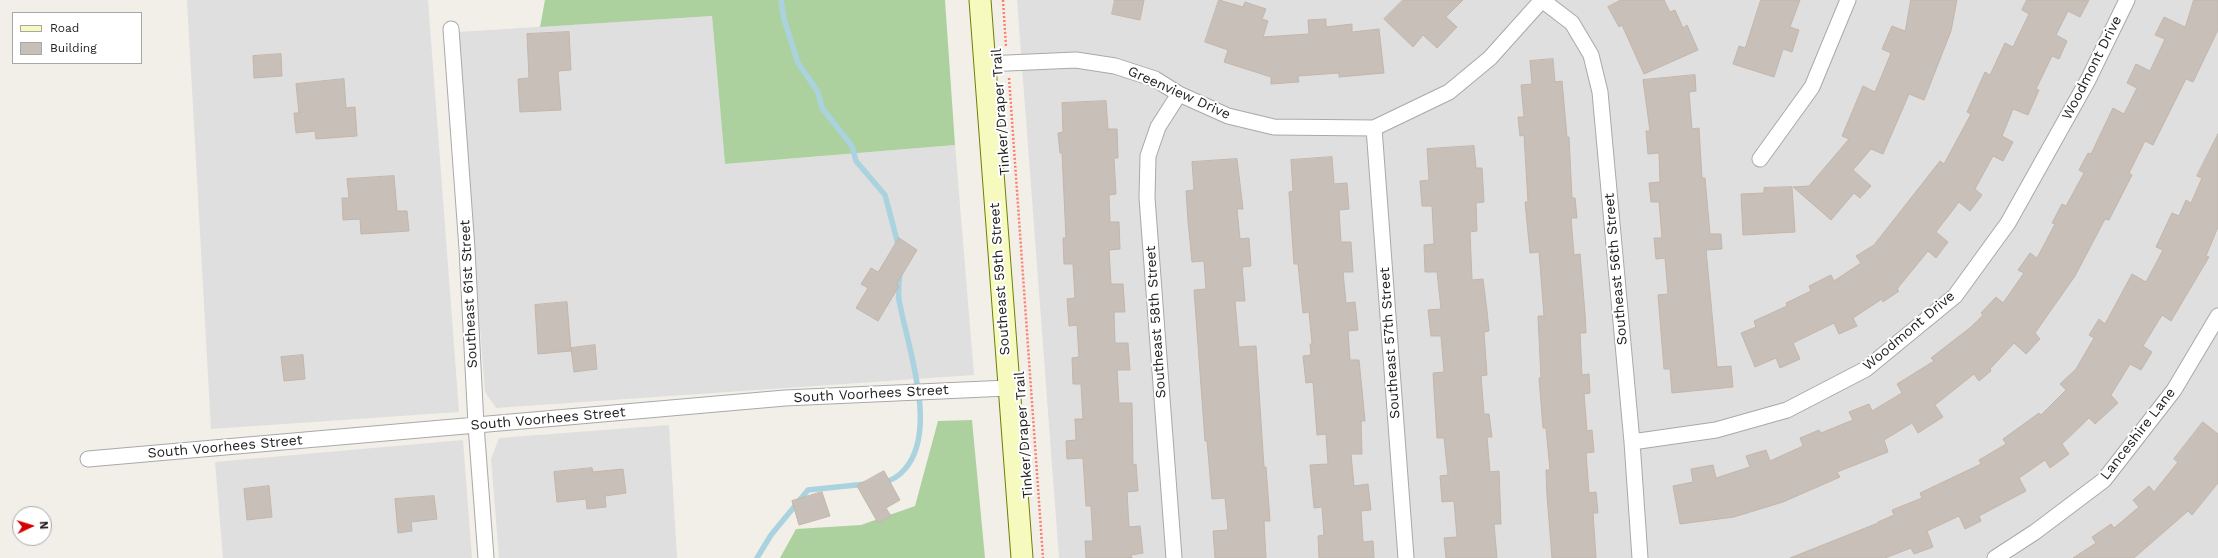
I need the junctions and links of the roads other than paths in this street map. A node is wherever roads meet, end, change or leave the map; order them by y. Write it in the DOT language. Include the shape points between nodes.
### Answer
graph roads {
  1 [pos="980,0"];
  2 [pos="1542,0"];
  3 [pos="1848,0"];
  4 [pos="2127,0"];
  5 [pos="450,29"];
  6 [pos="985,64"];
  7 [pos="1179,94"];
  8 [pos="1374,128"];
  9 [pos="1760,159"];
  10 [pos="2218,316"];
  11 [pos="1008,388"];
  12 [pos="476,425"];
  13 [pos="1632,442"];
  14 [pos="88,459"];
  15 [pos="486,558"];
  16 [pos="1022,558"];
  17 [pos="1174,558"];
  18 [pos="1406,558"];
  19 [pos="1640,558"];
  20 [pos="1996,558"];
  1 -- 6 [label="main road, Southeast 59th Street"];
  2 -- 8 [label="street, Greenview Drive" via="1490,58 1449,92"];
  2 -- 13 [label="street, Southeast 56th Street" via="1572,23 1591,55 1600,92"];
  3 -- 9 [label="street" via="1812,87"];
  4 -- 13 [label="street, Woodmont Drive" via="2088,80 2008,223 1954,296 1866,369 1787,410 1716,430"];
  5 -- 12 [label="street, Southeast 61st Street" via="467,249"];
  6 -- 7 [label="street, Greenview Drive" via="1076,60 1115,66 1155,79"];
  6 -- 11 [label="main road, Southeast 59th Street"];
  7 -- 8 [label="street, Greenview Drive" via="1228,116 1274,127"];
  7 -- 17 [label="street, Southeast 58th Street" via="1158,127 1148,156 1147,198"];
  8 -- 18 [label="street, Southeast 57th Street"];
  10 -- 20 [label="street, Lanceshire Lane" via="2174,390 2104,480"];
  11 -- 12 [label="street, South Voorhees Street" via="785,398"];
  11 -- 16 [label="main road, Southeast 59th Street"];
  12 -- 14 [label="street, South Voorhees Street"];
  12 -- 15 [label="street, Southeast 61st Street"];
  13 -- 19 [label="street, Southeast 56th Street"];
}
